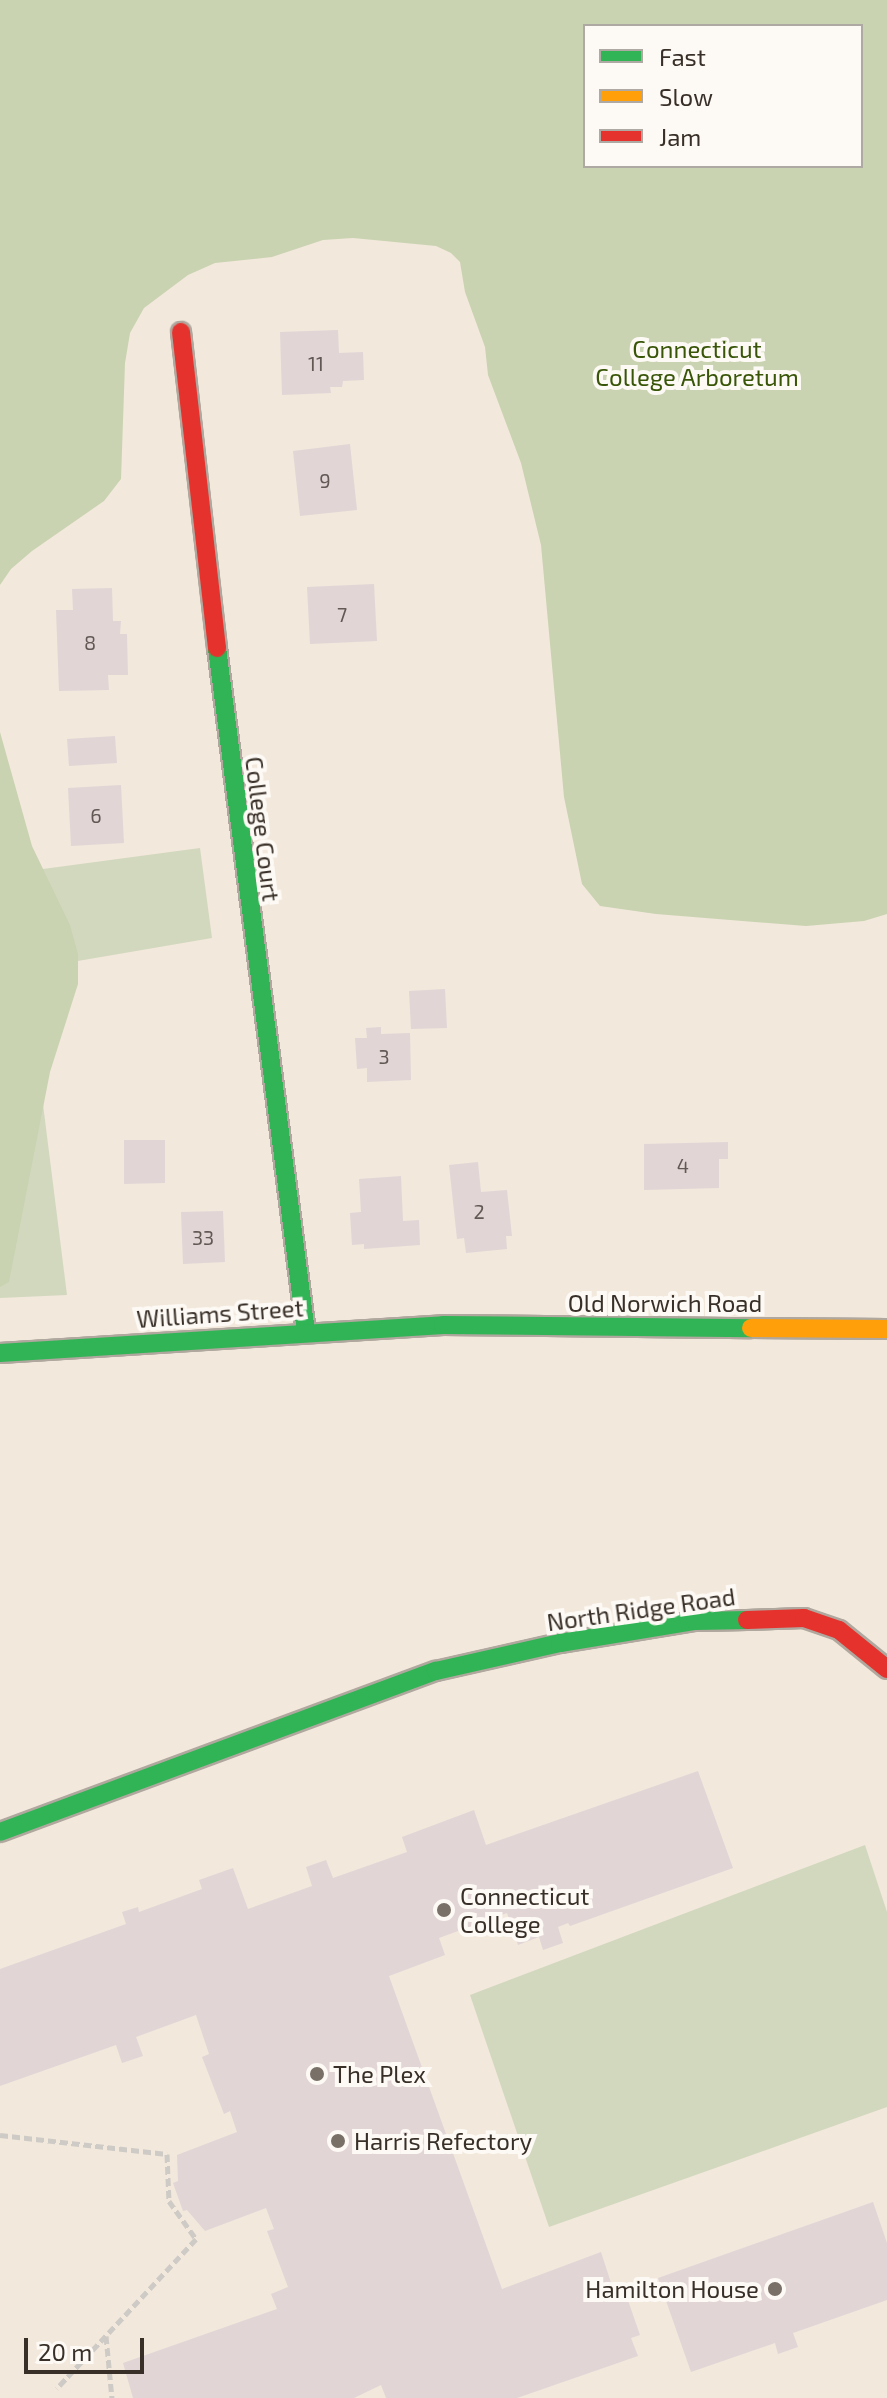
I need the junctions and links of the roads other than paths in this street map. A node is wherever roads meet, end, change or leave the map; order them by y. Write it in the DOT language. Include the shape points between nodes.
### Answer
graph roads {
  1 [pos="181,332"];
  2 [pos="443,1325"];
  3 [pos="887,1329"];
  4 [pos="306,1332"];
  5 [pos="0,1353"];
  6 [pos="887,1669"];
  7 [pos="0,1832"];
  1 -- 4 [label="street, College Court" via="228,748"];
  2 -- 3 [label="street, Old Norwich Road"];
  2 -- 4 [label="street, Williams Street"];
  4 -- 5 [label="street, Williams Street"];
  6 -- 7 [label="street, North Ridge Road" via="858,1643 821,1622 775,1617 641,1628 436,1671"];
}
